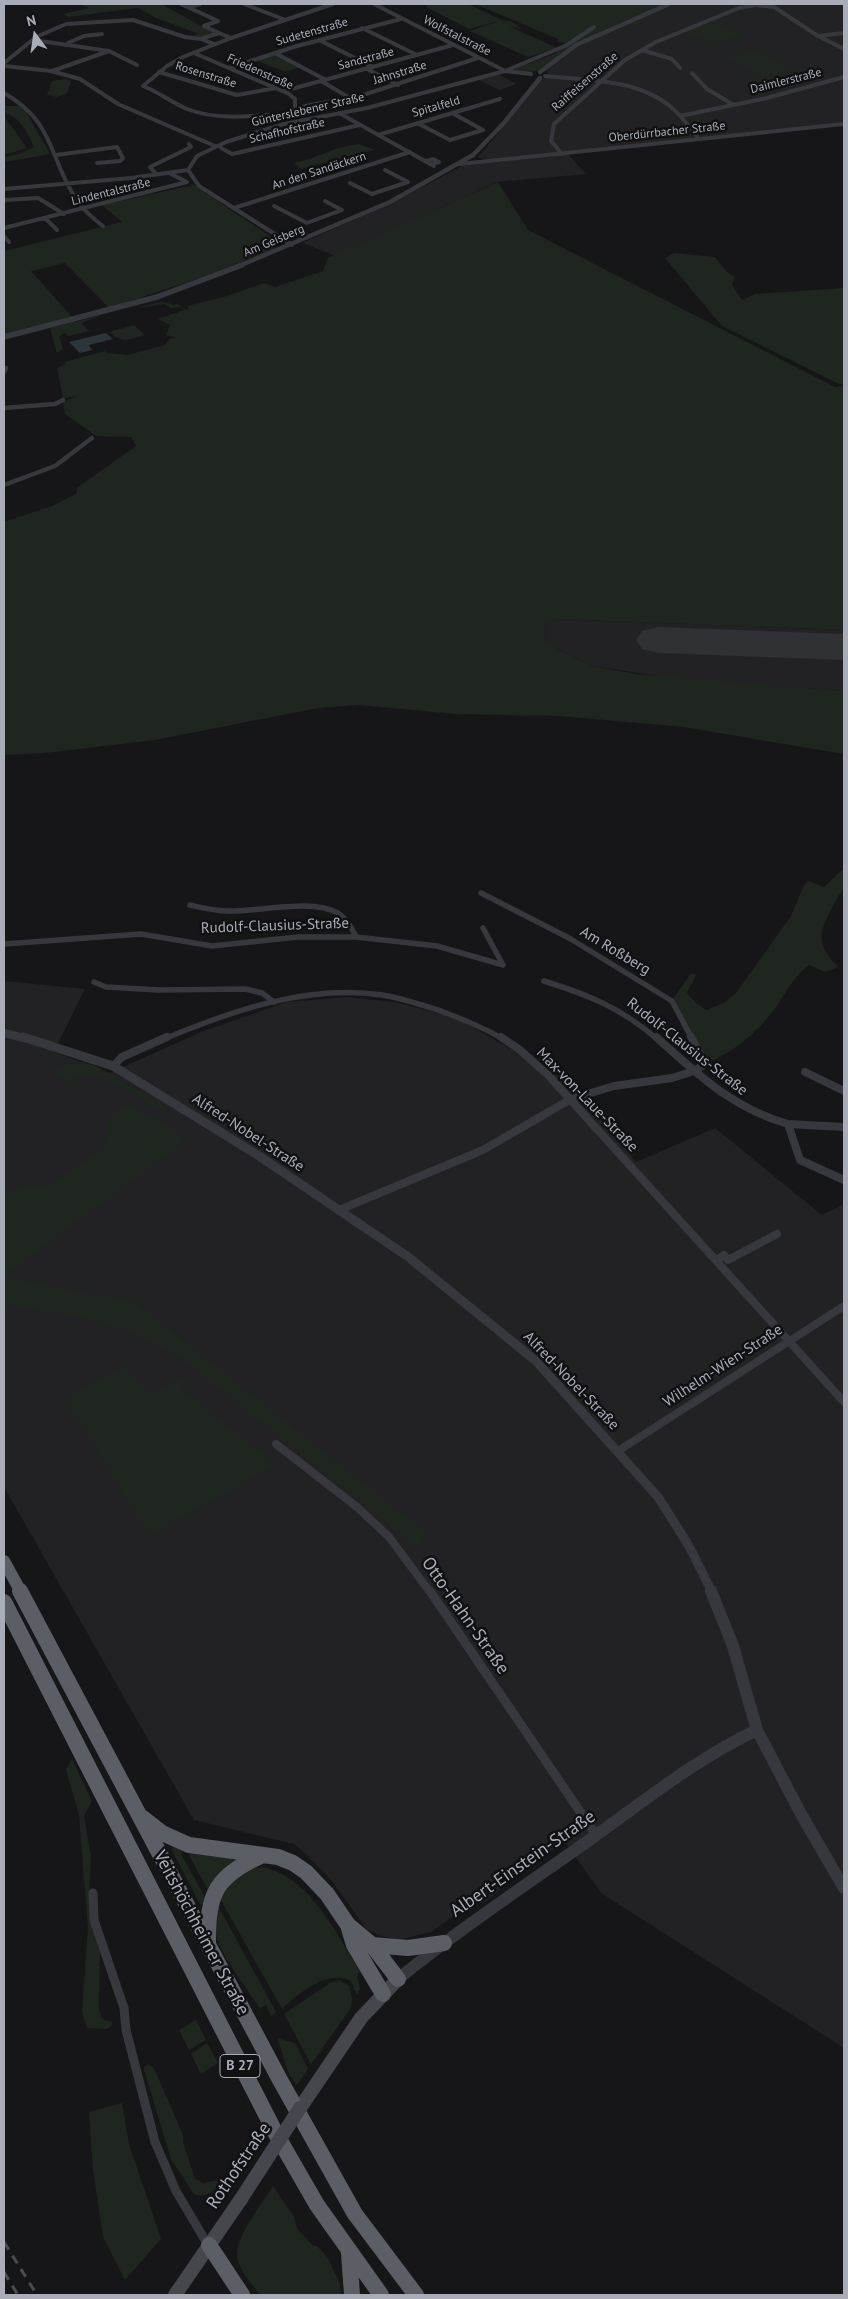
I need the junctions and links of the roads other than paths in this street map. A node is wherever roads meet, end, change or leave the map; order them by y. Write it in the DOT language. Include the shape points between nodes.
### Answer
graph roads {
  1 [pos="181,4"];
  2 [pos="200,4"];
  3 [pos="244,4"];
  4 [pos="333,4"];
  5 [pos="374,4"];
  6 [pos="669,4"];
  7 [pos="779,4"];
  8 [pos="190,7"];
  9 [pos="774,7"];
  10 [pos="283,19"];
  11 [pos="401,19"];
  12 [pos="594,27"];
  13 [pos="362,28"];
  14 [pos="219,33"];
  15 [pos="844,33"];
  16 [pos="102,34"];
  17 [pos="818,36"];
  18 [pos="231,38"];
  19 [pos="202,39"];
  20 [pos="33,40"];
  21 [pos="319,40"];
  22 [pos="67,44"];
  23 [pos="214,44"];
  24 [pos="453,46"];
  25 [pos="844,49"];
  26 [pos="642,50"];
  27 [pos="109,51"];
  28 [pos="194,53"];
  29 [pos="275,53"];
  30 [pos="417,55"];
  31 [pos="478,58"];
  32 [pos="4,64"];
  33 [pos="137,65"];
  34 [pos="373,67"];
  35 [pos="229,68"];
  36 [pos="680,68"];
  37 [pos="367,69"];
  38 [pos="51,71"];
  39 [pos="505,71"];
  40 [pos="159,72"];
  41 [pos="692,73"];
  42 [pos="531,75"];
  43 [pos="542,75"];
  44 [pos="844,77"];
  45 [pos="324,80"];
  46 [pos="597,83"];
  47 [pos="398,85"];
  48 [pos="276,88"];
  49 [pos="284,91"];
  50 [pos="4,93"];
  51 [pos="350,98"];
  52 [pos="500,99"];
  53 [pos="519,102"];
  54 [pos="732,104"];
  55 [pos="296,108"];
  56 [pos="294,113"];
  57 [pos="339,113"];
  58 [pos="452,113"];
  59 [pos="680,116"];
  60 [pos="303,120"];
  61 [pos="417,123"];
  62 [pos="844,124"];
  63 [pos="360,125"];
  64 [pos="378,135"];
  65 [pos="699,139"];
  66 [pos="189,144"];
  67 [pos="215,146"];
  68 [pos="221,148"];
  69 [pos="410,152"];
  70 [pos="56,154"];
  71 [pos="562,154"];
  72 [pos="470,158"];
  73 [pos="426,161"];
  74 [pos="492,161"];
  75 [pos="486,162"];
  76 [pos="97,163"];
  77 [pos="460,164"];
  78 [pos="188,170"];
  79 [pos="385,170"];
  80 [pos="156,174"];
  81 [pos="171,174"];
  82 [pos="350,182"];
  83 [pos="68,184"];
  84 [pos="4,189"];
  85 [pos="4,200"];
  86 [pos="325,201"];
  87 [pos="274,206"];
  88 [pos="234,208"];
  89 [pos="83,209"];
  90 [pos="64,214"];
  91 [pos="45,218"];
  92 [pos="103,226"];
  93 [pos="4,228"];
  94 [pos="57,230"];
  95 [pos="4,236"];
  96 [pos="9,242"];
  97 [pos="292,245"];
  98 [pos="4,337"];
  99 [pos="63,400"];
  100 [pos="4,408"];
  101 [pos="92,438"];
  102 [pos="4,485"];
  103 [pos="481,893"];
  104 [pos="190,905"];
  105 [pos="483,928"];
  106 [pos="356,937"];
  107 [pos="4,944"];
  108 [pos="544,981"];
  109 [pos="94,982"];
  110 [pos="274,1002"];
  111 [pos="4,1033"];
  112 [pos="113,1066"];
  113 [pos="694,1072"];
  114 [pos="805,1072"];
  115 [pos="844,1091"];
  116 [pos="570,1099"];
  117 [pos="788,1124"];
  118 [pos="844,1128"];
  119 [pos="844,1180"];
  120 [pos="339,1210"];
  121 [pos="777,1234"];
  122 [pos="717,1260"];
  123 [pos="844,1306"];
  124 [pos="789,1340"];
  125 [pos="844,1402"];
  126 [pos="276,1444"];
  127 [pos="618,1451"];
  128 [pos="4,1560"];
  129 [pos="4,1602"];
  130 [pos="758,1730"];
  131 [pos="138,1813"];
  132 [pos="596,1835"];
  133 [pos="262,1855"];
  134 [pos="844,1888"];
  135 [pos="93,1893"];
  136 [pos="348,1925"];
  137 [pos="444,1943"];
  138 [pos="372,1945"];
  139 [pos="208,1948"];
  140 [pos="398,1979"];
  141 [pos="383,1994"];
  142 [pos="333,2057"];
  143 [pos="208,2245"];
  144 [pos="348,2249"];
  145 [pos="175,2295"];
  146 [pos="242,2295"];
  147 [pos="352,2295"];
  148 [pos="381,2295"];
  149 [pos="416,2295"];
  1 -- 8 [label="street"];
  2 -- 8 [label="street"];
  3 -- 10 [label="street"];
  4 -- 10 [label="street"];
  5 -- 11 [label="street, Wolfstalstraße"];
  6 -- 43 [label="street, Am Geisberg" via="592,37 557,57"];
  7 -- 9 [label="street"];
  8 -- 14 [label="street" via="218,21 204,26"];
  9 -- 17 [label="street"];
  9 -- 26 [label="street, Raiffeisenstraße" via="756,5 739,8"];
  10 -- 18 [label="street"];
  11 -- 13 [label="street, Sudetenstraße"];
  11 -- 24 [label="street, Wolfstalstraße"];
  12 -- 39 [label="street, Günterslebener Straße" via="567,45"];
  13 -- 21 [label="street, Sudetenstraße"];
  13 -- 30 [label="street"];
  14 -- 18 [label="street"];
  14 -- 19 [label="street"];
  15 -- 17 [label="street"];
  16 -- 22 [label="street" via="84,36"];
  17 -- 25 [label="street"];
  18 -- 23 [label="street"];
  19 -- 20 [label="street" via="185,37 133,20 66,24"];
  19 -- 23 [label="street"];
  20 -- 22 [label="street"];
  20 -- 32 [label="street"];
  21 -- 29 [label="street, Sudetenstraße"];
  21 -- 34 [label="street"];
  22 -- 27 [label="street"];
  23 -- 28 [label="street"];
  24 -- 30 [label="street, Sandstraße"];
  24 -- 31 [label="street, Wolfstalstraße"];
  26 -- 36 [label="street" via="672,59"];
  26 -- 46 [label="street, Raiffeisenstraße"];
  27 -- 33 [label="street"];
  27 -- 38 [label="street"];
  28 -- 35 [label="street, Friedenstraße"];
  28 -- 40 [label="street"];
  29 -- 35 [label="street, Sudetenstraße"];
  29 -- 45 [label="street"];
  30 -- 34 [label="street, Sandstraße"];
  31 -- 39 [label="street, Wolfstalstraße"];
  31 -- 47 [label="street, Jahnstraße"];
  32 -- 38 [label="street"];
  34 -- 37 [label="street, Sandstraße"];
  35 -- 48 [label="street, Friedenstraße"];
  37 -- 45 [label="street, Sandstraße"];
  37 -- 47 [label="street"];
  38 -- 67 [label="street" via="80,79 118,104"];
  39 -- 42 [label="street, Günterslebener Straße"];
  39 -- 57 [label="street, Günterslebener Straße"];
  40 -- 48 [label="street, Rosenstraße" via="237,95"];
  40 -- 56 [label="street" via="143,86 187,109 228,116"];
  41 -- 54 [label="street, Daimlerstraße" via="707,89"];
  42 -- 43 [label="street"];
  42 -- 53 [label="street, Am Geisberg"];
  43 -- 46 [label="street"];
  43 -- 53 [label="street, Am Geisberg"];
  44 -- 54 [label="street, Daimlerstraße" via="768,98"];
  45 -- 49 [label="street, Sandstraße"];
  45 -- 51 [label="street"];
  46 -- 59 [label="street" via="653,96"];
  46 -- 71 [label="street, Raiffeisenstraße" via="554,124 551,141"];
  47 -- 51 [label="street, Jahnstraße"];
  48 -- 49 [label="street, Friedenstraße"];
  49 -- 55 [label="street, Friedenstraße" via="295,99"];
  50 -- 70 [label="street" via="36,116"];
  51 -- 55 [label="street, Jahnstraße"];
  52 -- 58 [label="street, Spitalfeld"];
  53 -- 72 [label="street, Am Geisberg"];
  54 -- 59 [label="street, Daimlerstraße"];
  55 -- 56 [label="street, Friedenstraße"];
  56 -- 60 [label="street, Friedenstraße"];
  57 -- 60 [label="street, Günterslebener Straße"];
  57 -- 63 [label="street"];
  58 -- 61 [label="street, Spitalfeld"];
  58 -- 61 [label="street" via="482,130 450,140"];
  59 -- 65 [label="street"];
  60 -- 67 [label="street, Günterslebener Straße"];
  61 -- 64 [label="street, Spitalfeld"];
  62 -- 65 [label="street, Oberdürrbacher Straße"];
  63 -- 64 [label="street"];
  63 -- 68 [label="street, Schafhofstraße" via="232,154"];
  64 -- 69 [label="street"];
  65 -- 71 [label="street, Oberdürrbacher Straße"];
  66 -- 80 [label="street" via="191,147 150,167"];
  67 -- 78 [label="street, Günterslebener Straße" via="197,156"];
  69 -- 73 [label="street"];
  69 -- 88 [label="street, An den Sandäckern"];
  70 -- 76 [label="street" via="118,147 123,158"];
  70 -- 83 [label="street"];
  71 -- 74 [label="street, Oberdürrbacher Straße"];
  72 -- 74 [label="street, Oberdürrbacher Straße"];
  72 -- 75 [label="street, Oberdürrbacher Straße"];
  72 -- 77 [label="street, Am Geisberg"];
  73 -- 73 [label="street" via="433,159 439,162 433,165"];
  74 -- 75 [label="street, Oberdürrbacher Straße"];
  75 -- 77 [label="street, Oberdürrbacher Straße"];
  77 -- 97 [label="street, Am Geisberg" via="390,202"];
  78 -- 80 [label="street"];
  78 -- 88 [label="street" via="196,184"];
  79 -- 82 [label="street" via="408,182 372,194"];
  80 -- 83 [label="street"];
  81 -- 89 [label="street, Lindentalstraße" via="187,182"];
  83 -- 84 [label="street"];
  83 -- 89 [label="street"];
  85 -- 90 [label="street" via="38,198"];
  86 -- 87 [label="street" via="342,210 307,223"];
  88 -- 97 [label="street"];
  89 -- 90 [label="street, Lindentalstraße"];
  89 -- 92 [label="street"];
  90 -- 91 [label="street, Lindentalstraße"];
  91 -- 93 [label="street, Lindentalstraße"];
  91 -- 94 [label="street"];
  95 -- 96 [label="street"];
  97 -- 98 [label="street, Am Geisberg" via="114,310"];
  99 -- 100 [label="street" via="55,404"];
  101 -- 102 [label="street" via="56,466"];
  103 -- 113 [label="street, Am Roßberg" via="569,938 672,1002 705,1064"];
  104 -- 106 [label="street" via="201,910 233,912 327,909 350,924"];
  105 -- 106 [label="street, Rudolf-Clausius-Straße" via="503,965 437,946"];
  106 -- 107 [label="street, Rudolf-Clausius-Straße" via="298,937 212,946 142,934"];
  108 -- 113 [label="street, Rudolf-Clausius-Straße" via="592,997 629,1015"];
  109 -- 110 [label="street" via="106,987 150,990 245,989 262,993"];
  110 -- 112 [label="street, Max-von-Laue-Straße" via="243,1010 152,1044 122,1057"];
  110 -- 116 [label="street, Max-von-Laue-Straße" via="332,994 373,994 412,1001 471,1022 519,1049"];
  111 -- 112 [label="street, Alfred-Nobel-Straße" via="43,1042"];
  112 -- 120 [label="street, Alfred-Nobel-Straße" via="256,1154"];
  113 -- 116 [label="street" via="668,1081 615,1086"];
  113 -- 117 [label="street, Rudolf-Clausius-Straße" via="731,1102 769,1120"];
  114 -- 115 [label="street"];
  116 -- 120 [label="street" via="537,1116 504,1139 463,1159"];
  116 -- 122 [label="street, Max-von-Laue-Straße"];
  117 -- 118 [label="street, Rudolf-Clausius-Straße"];
  117 -- 119 [label="street" via="800,1160"];
  120 -- 127 [label="street, Alfred-Nobel-Straße" via="406,1256 529,1354"];
  121 -- 122 [label="street" via="728,1260 724,1255"];
  122 -- 124 [label="street, Max-von-Laue-Straße"];
  123 -- 124 [label="street, Wilhelm-Wien-Straße"];
  124 -- 125 [label="street, Max-von-Laue-Straße"];
  124 -- 127 [label="street, Wilhelm-Wien-Straße"];
  126 -- 132 [label="street, Otto-Hahn-Straße" via="357,1507 389,1538 431,1593"];
  127 -- 130 [label="street, Alfred-Nobel-Straße" via="658,1497 689,1546 733,1646"];
  128 -- 131 [label="highway, Veitshöchheimer Straße / B 27"];
  129 -- 144 [label="highway, Veitshöchheimer Straße / B 27" via="270,2124 317,2205"];
  130 -- 132 [label="street, Albert-Einstein-Straße" via="726,1744"];
  130 -- 134 [label="street, Alfred-Nobel-Straße"];
  131 -- 133 [label="highway" via="162,1833 189,1845"];
  131 -- 139 [label="highway, Veitshöchheimer Straße / B 27"];
  132 -- 137 [label="street, Albert-Einstein-Straße"];
  133 -- 136 [label="highway" via="278,1857 306,1872 327,1894"];
  133 -- 139 [label="highway" via="236,1866 212,1893"];
  135 -- 143 [label="street" via="94,1920 124,2008 126,2030 155,2142 176,2191"];
  136 -- 138 [label="highway"];
  136 -- 141 [label="highway" via="354,1945"];
  137 -- 138 [label="highway" via="413,1948"];
  137 -- 140 [label="street, Albert-Einstein-Straße"];
  138 -- 140 [label="highway"];
  139 -- 149 [label="highway, Veitshöchheimer Straße / B 27" via="356,2214"];
  140 -- 141 [label="main road, Albert-Einstein-Straße"];
  141 -- 142 [label="main road, Albert-Einstein-Straße"];
  142 -- 143 [label="main road, Rothofstraße, bridge"];
  143 -- 145 [label="main road, Rothofstraße"];
  143 -- 146 [label="highway"];
  144 -- 147 [label="highway"];
  144 -- 148 [label="highway, Veitshöchheimer Straße / B 27"];
}
